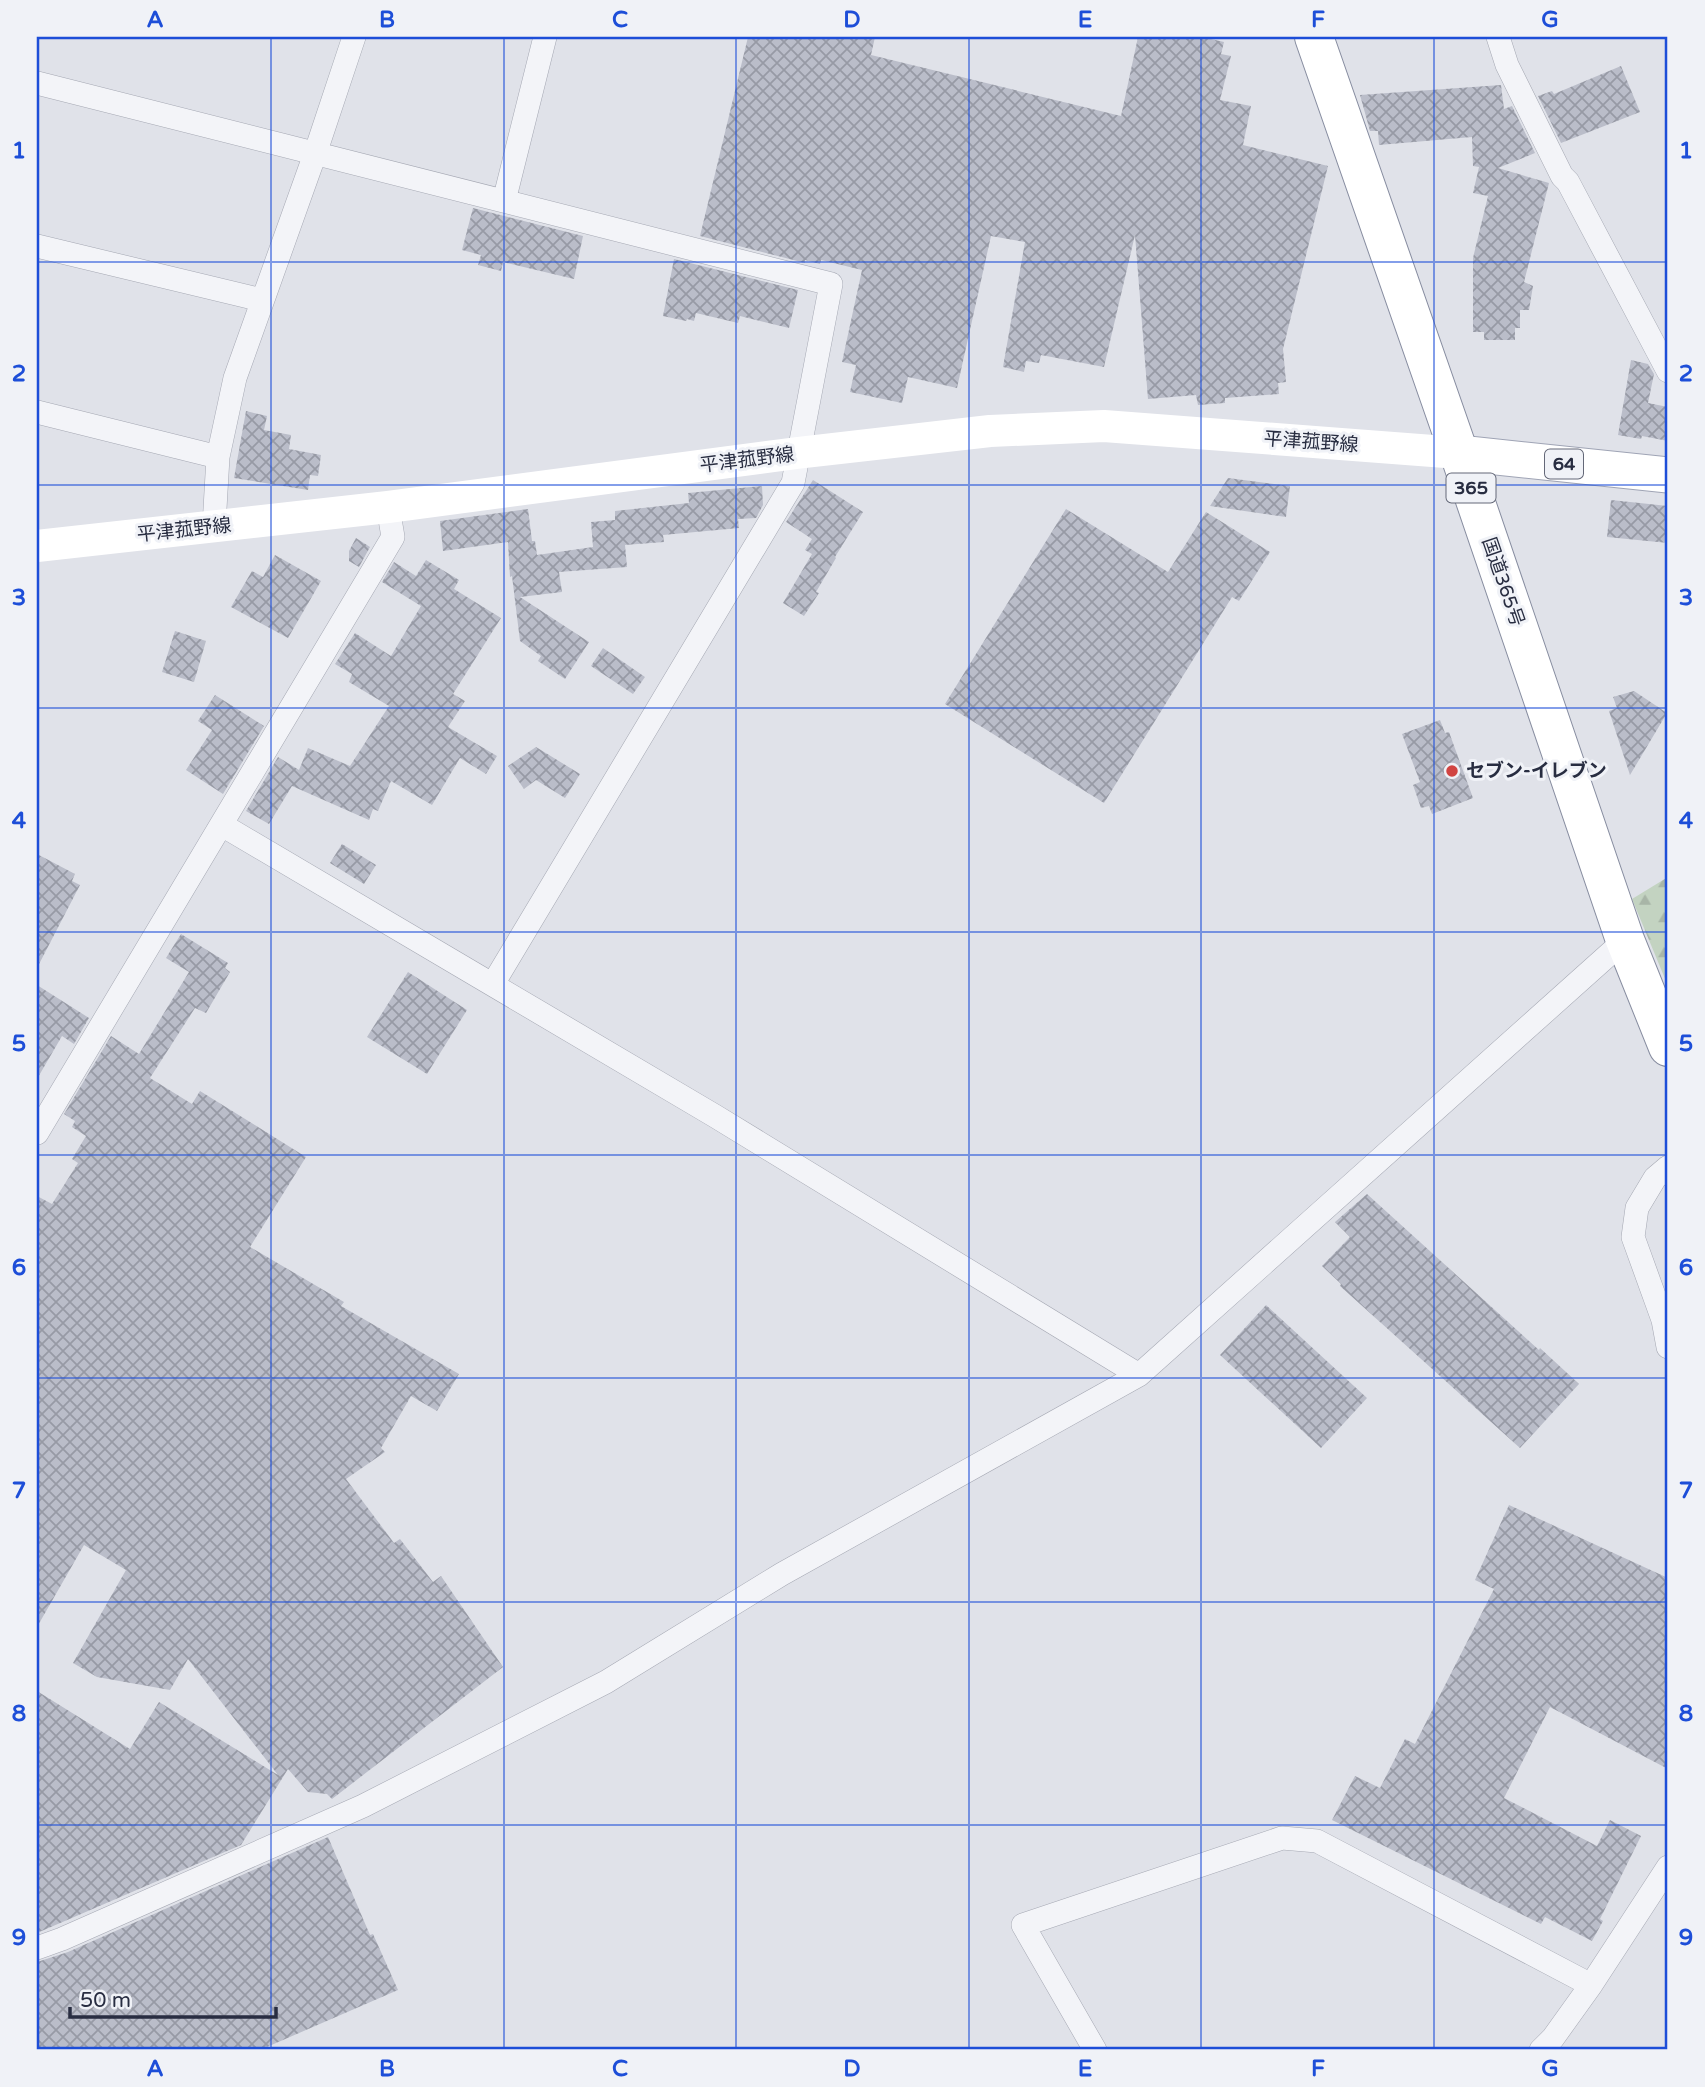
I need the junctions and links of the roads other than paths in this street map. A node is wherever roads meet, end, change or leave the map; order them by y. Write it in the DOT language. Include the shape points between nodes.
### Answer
graph roads {
  1 [pos="354,37"];
  2 [pos="1314,37"];
  3 [pos="1498,37"];
  4 [pos="541,38"];
  5 [pos="37,83"];
  6 [pos="315,154"];
  7 [pos="504,201"];
  8 [pos="37,246"];
  9 [pos="262,300"];
  10 [pos="1668,370"];
  11 [pos="37,412"];
  12 [pos="797,453"];
  13 [pos="1459,453"];
  14 [pos="218,457"];
  15 [pos="1668,475"];
  16 [pos="388,507"];
  17 [pos="214,526"];
  18 [pos="37,546"];
  19 [pos="222,825"];
  20 [pos="1625,940"];
  21 [pos="493,984"];
  22 [pos="1668,1047"];
  23 [pos="37,1133"];
  24 [pos="1668,1167"];
  25 [pos="1668,1347"];
  26 [pos="1139,1375"];
  27 [pos="1668,1867"];
  28 [pos="37,1948"];
  29 [pos="1591,1984"];
  30 [pos="1095,2050"];
  31 [pos="1541,2050"];
  1 -- 6 [label="street"];
  2 -- 13 [label="highway, 国道365号 / 365"];
  3 -- 10 [label="street" via="1507,65 1562,176"];
  4 -- 7 [label="street"];
  5 -- 6 [label="street"];
  6 -- 7 [label="street"];
  6 -- 9 [label="street"];
  7 -- 12 [label="street" via="831,284"];
  8 -- 9 [label="street"];
  9 -- 14 [label="street" via="235,378"];
  11 -- 14 [label="street"];
  12 -- 13 [label="main road, 平津菰野線" via="990,431 1104,426"];
  12 -- 16 [label="main road, 平津菰野線"];
  12 -- 21 [label="street" via="793,483"];
  13 -- 15 [label="main road, 64"];
  13 -- 20 [label="highway, 国道365号 / 365"];
  14 -- 17 [label="street"];
  16 -- 17 [label="main road, 平津菰野線"];
  16 -- 19 [label="street" via="393,537"];
  17 -- 18 [label="main road, 平津菰野線"];
  19 -- 21 [label="street"];
  19 -- 23 [label="street"];
  20 -- 22 [label="highway, 国道365号 / 365"];
  20 -- 26 [label="street"];
  21 -- 26 [label="street"];
  24 -- 25 [label="street" via="1655,1178 1637,1208 1633,1237"];
  26 -- 28 [label="street" via="782,1574 606,1682 363,1806"];
  27 -- 29 [label="street"];
  29 -- 30 [label="street" via="1317,1842 1282,1838 1023,1925"];
  29 -- 31 [label="street"];
}
